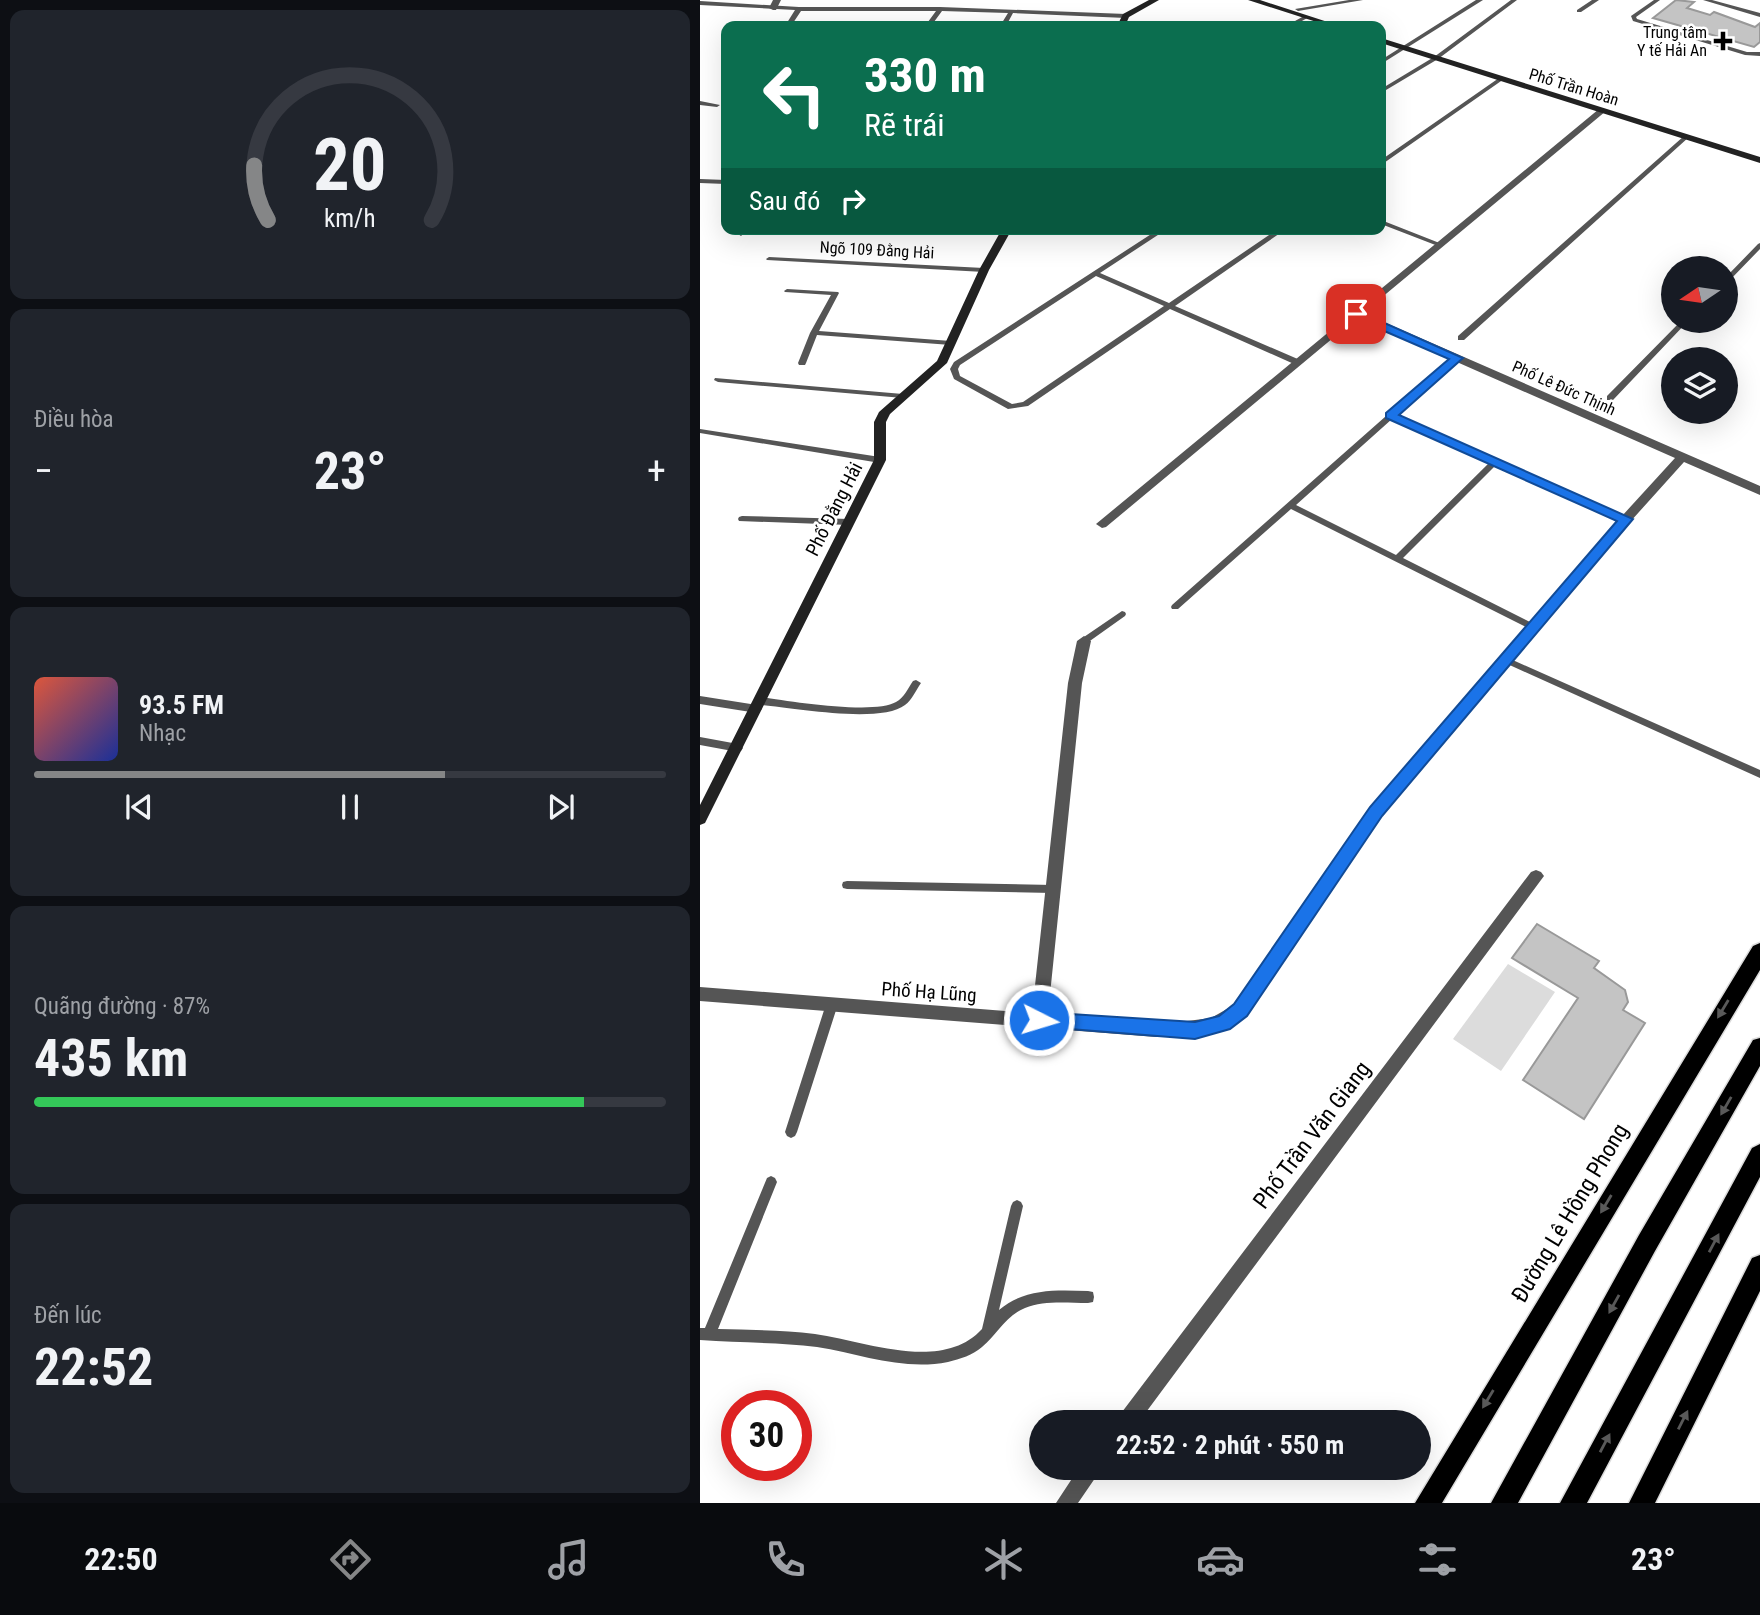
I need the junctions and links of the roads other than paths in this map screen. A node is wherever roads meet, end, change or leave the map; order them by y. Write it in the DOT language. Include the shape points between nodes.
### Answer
graph roads {
  1 [pos="1155,0"];
  2 [pos="1252,0"];
  3 [pos="1311,0"];
  4 [pos="1360,0"];
  5 [pos="1480,0"];
  6 [pos="1514,0"];
  7 [pos="1596,0"];
  8 [pos="1657,0"];
  9 [pos="1706,0"];
  10 [pos="1744,0"];
  11 [pos="700,3"];
  12 [pos="775,4"];
  13 [pos="1734,8"];
  14 [pos="799,9"];
  15 [pos="940,9"];
  16 [pos="1012,11"];
  17 [pos="1295,11"];
  18 [pos="1579,11"];
  19 [pos="1760,15"];
  20 [pos="1126,16"];
  21 [pos="1306,17"];
  22 [pos="791,21"];
  23 [pos="932,21"];
  24 [pos="1006,21"];
  25 [pos="1124,21"];
  26 [pos="1298,21"];
  27 [pos="1319,21"];
  28 [pos="1386,42"];
  29 [pos="1404,48"];
  30 [pos="1760,54"];
  31 [pos="1436,58"];
  32 [pos="1386,59"];
  33 [pos="1501,79"];
  34 [pos="1386,88"];
  35 [pos="700,103"];
  36 [pos="717,105"];
  37 [pos="1602,111"];
  38 [pos="1686,137"];
  39 [pos="1386,160"];
  40 [pos="1760,160"];
  41 [pos="700,181"];
  42 [pos="721,182"];
  43 [pos="1386,224"];
  44 [pos="1004,235"];
  45 [pos="1155,235"];
  46 [pos="1274,235"];
  47 [pos="1440,245"];
  48 [pos="1760,245"];
  49 [pos="769,259"];
  50 [pos="1738,268"];
  51 [pos="984,270"];
  52 [pos="1096,274"];
  53 [pos="787,291"];
  54 [pos="1170,306"];
  55 [pos="1356,314"];
  56 [pos="814,333"];
  57 [pos="1673,333"];
  58 [pos="1461,338"];
  59 [pos="951,343"];
  60 [pos="1457,358"];
  61 [pos="1297,362"];
  62 [pos="802,363"];
  63 [pos="718,380"];
  64 [pos="903,396"];
  65 [pos="1610,398"];
  66 [pos="1391,416"];
  67 [pos="700,431"];
  68 [pos="1682,458"];
  69 [pos="880,460"];
  70 [pos="1495,462"];
  71 [pos="1760,491"];
  72 [pos="1290,505"];
  73 [pos="742,519"];
  74 [pos="1626,519"];
  75 [pos="849,522"];
  76 [pos="1102,524"];
  77 [pos="1397,559"];
  78 [pos="1175,607"];
  79 [pos="1122,614"];
  80 [pos="1535,628"];
  81 [pos="1084,641"];
  82 [pos="1506,660"];
  83 [pos="916,683"];
  84 [pos="700,700"];
  85 [pos="759,705"];
  86 [pos="700,741"];
  87 [pos="738,748"];
  88 [pos="1760,774"];
  89 [pos="700,819"];
  90 [pos="1536,876"];
  91 [pos="847,885"];
  92 [pos="1053,890"];
  93 [pos="1760,952"];
  94 [pos="1754,977"];
  95 [pos="700,994"];
  96 [pos="832,1004"];
  97 [pos="1039,1020"];
  98 [pos="1760,1047"];
  99 [pos="791,1132"];
  100 [pos="1760,1155"];
  101 [pos="771,1182"];
  102 [pos="1017,1206"];
  103 [pos="1760,1266"];
  104 [pos="1088,1297"];
  105 [pos="704,1334"];
  106 [pos="986,1337"];
  107 [pos="1136,1410"];
  108 [pos="1083,1480"];
  109 [pos="1066,1503"];
  110 [pos="1428,1503"];
  111 [pos="1504,1503"];
  112 [pos="1573,1503"];
  113 [pos="1642,1503"];
  1 -- 20 [label="street"];
  2 -- 17 [label="street"];
  3 -- 17 [label="lane"];
  4 -- 17 [label="lane"];
  5 -- 29 [label="lane"];
  6 -- 31 [label="lane"];
  7 -- 18 [label="lane"];
  8 -- 30 [label="lane" via="1633,17 1635,20"];
  9 -- 13 [label="lane"];
  10 -- 13 [label="lane"];
  11 -- 12 [label="lane"];
  12 -- 14 [label="lane"];
  13 -- 19 [label="lane"];
  14 -- 15 [label="lane"];
  14 -- 22 [label="lane"];
  15 -- 16 [label="lane"];
  15 -- 23 [label="lane"];
  16 -- 20 [label="lane"];
  16 -- 24 [label="lane"];
  17 -- 21 [label="street"];
  20 -- 25 [label="street"];
  21 -- 26 [label="lane"];
  21 -- 27 [label="street"];
  28 -- 29 [label="street, Phố Trần Hoàn"];
  29 -- 31 [label="street, Phố Trần Hoàn"];
  29 -- 32 [label="lane"];
  31 -- 33 [label="street, Phố Trần Hoàn"];
  31 -- 34 [label="lane"];
  33 -- 37 [label="street, Phố Trần Hoàn"];
  33 -- 39 [label="lane"];
  35 -- 36 [label="lane"];
  37 -- 38 [label="street, Phố Trần Hoàn"];
  37 -- 47 [label="street"];
  38 -- 40 [label="street, Phố Trần Hoàn"];
  38 -- 58 [label="lane"];
  41 -- 42 [label="lane"];
  43 -- 47 [label="lane"];
  44 -- 51 [label="street, Phố Đằng Hải"];
  45 -- 52 [label="lane"];
  46 -- 54 [label="lane"];
  47 -- 55 [label="street"];
  48 -- 50 [label="lane"];
  49 -- 51 [label="lane, Ngõ 109 Đằng Hải"];
  51 -- 59 [label="street, Phố Đằng Hải"];
  52 -- 54 [label="lane"];
  52 -- 54 [label="lane" via="957,364 957,377 1011,407 1021,406"];
  53 -- 56 [label="lane" via="836,293"];
  54 -- 61 [label="lane"];
  55 -- 60 [label="street, Phố Lê Đức Thịnh"];
  55 -- 61 [label="street"];
  56 -- 59 [label="lane"];
  56 -- 62 [label="lane"];
  57 -- 65 [label="lane"];
  59 -- 64 [label="street, Phố Đằng Hải" via="935,371"];
  60 -- 66 [label="lane"];
  60 -- 68 [label="street, Phố Lê Đức Thịnh"];
  61 -- 76 [label="street"];
  63 -- 64 [label="lane"];
  64 -- 69 [label="street, Phố Đằng Hải" via="880,422"];
  66 -- 70 [label="lane"];
  66 -- 72 [label="lane"];
  67 -- 69 [label="lane"];
  68 -- 71 [label="street, Phố Lê Đức Thịnh"];
  68 -- 74 [label="street, Phố Hạ Lũng"];
  69 -- 75 [label="street, Phố Đằng Hải"];
  70 -- 74 [label="lane"];
  70 -- 77 [label="lane"];
  72 -- 77 [label="lane"];
  72 -- 78 [label="lane"];
  73 -- 75 [label="lane"];
  74 -- 80 [label="street, Phố Hạ Lũng"];
  75 -- 85 [label="street, Phố Đằng Hải"];
  77 -- 80 [label="lane"];
  79 -- 81 [label="lane"];
  80 -- 82 [label="street, Phố Hạ Lũng"];
  81 -- 92 [label="street" via="1075,683"];
  82 -- 88 [label="lane"];
  82 -- 97 [label="street, Phố Hạ Lũng" via="1376,811 1240,1010 1224,1023 1182,1030"];
  83 -- 85 [label="lane" via="905,700 880,709"];
  84 -- 85 [label="lane"];
  85 -- 87 [label="street, Phố Đằng Hải"];
  86 -- 87 [label="lane"];
  87 -- 89 [label="street, Phố Đằng Hải"];
  90 -- 107 [label="street, Phố Trần Văn Giang"];
  91 -- 92 [label="lane"];
  92 -- 97 [label="street"];
  93 -- 94 [label="main road, Đường Lê Hồng Phong"];
  94 -- 110 [label="main road, Đường Lê Hồng Phong, one-way"];
  95 -- 96 [label="street, Phố Hạ Lũng"];
  96 -- 97 [label="street, Phố Hạ Lũng"];
  96 -- 99 [label="lane"];
  98 -- 111 [label="main road, one-way"];
  112 -- 100 [label="main road, one-way"];
  101 -- 105 [label="lane"];
  102 -- 106 [label="lane"];
  113 -- 103 [label="main road, one-way"];
  104 -- 106 [label="lane" via="1021,1303 1000,1317"];
  105 -- 106 [label="lane" via="817,1341 909,1357 946,1356"];
  108 -- 109 [label="street"];
}
